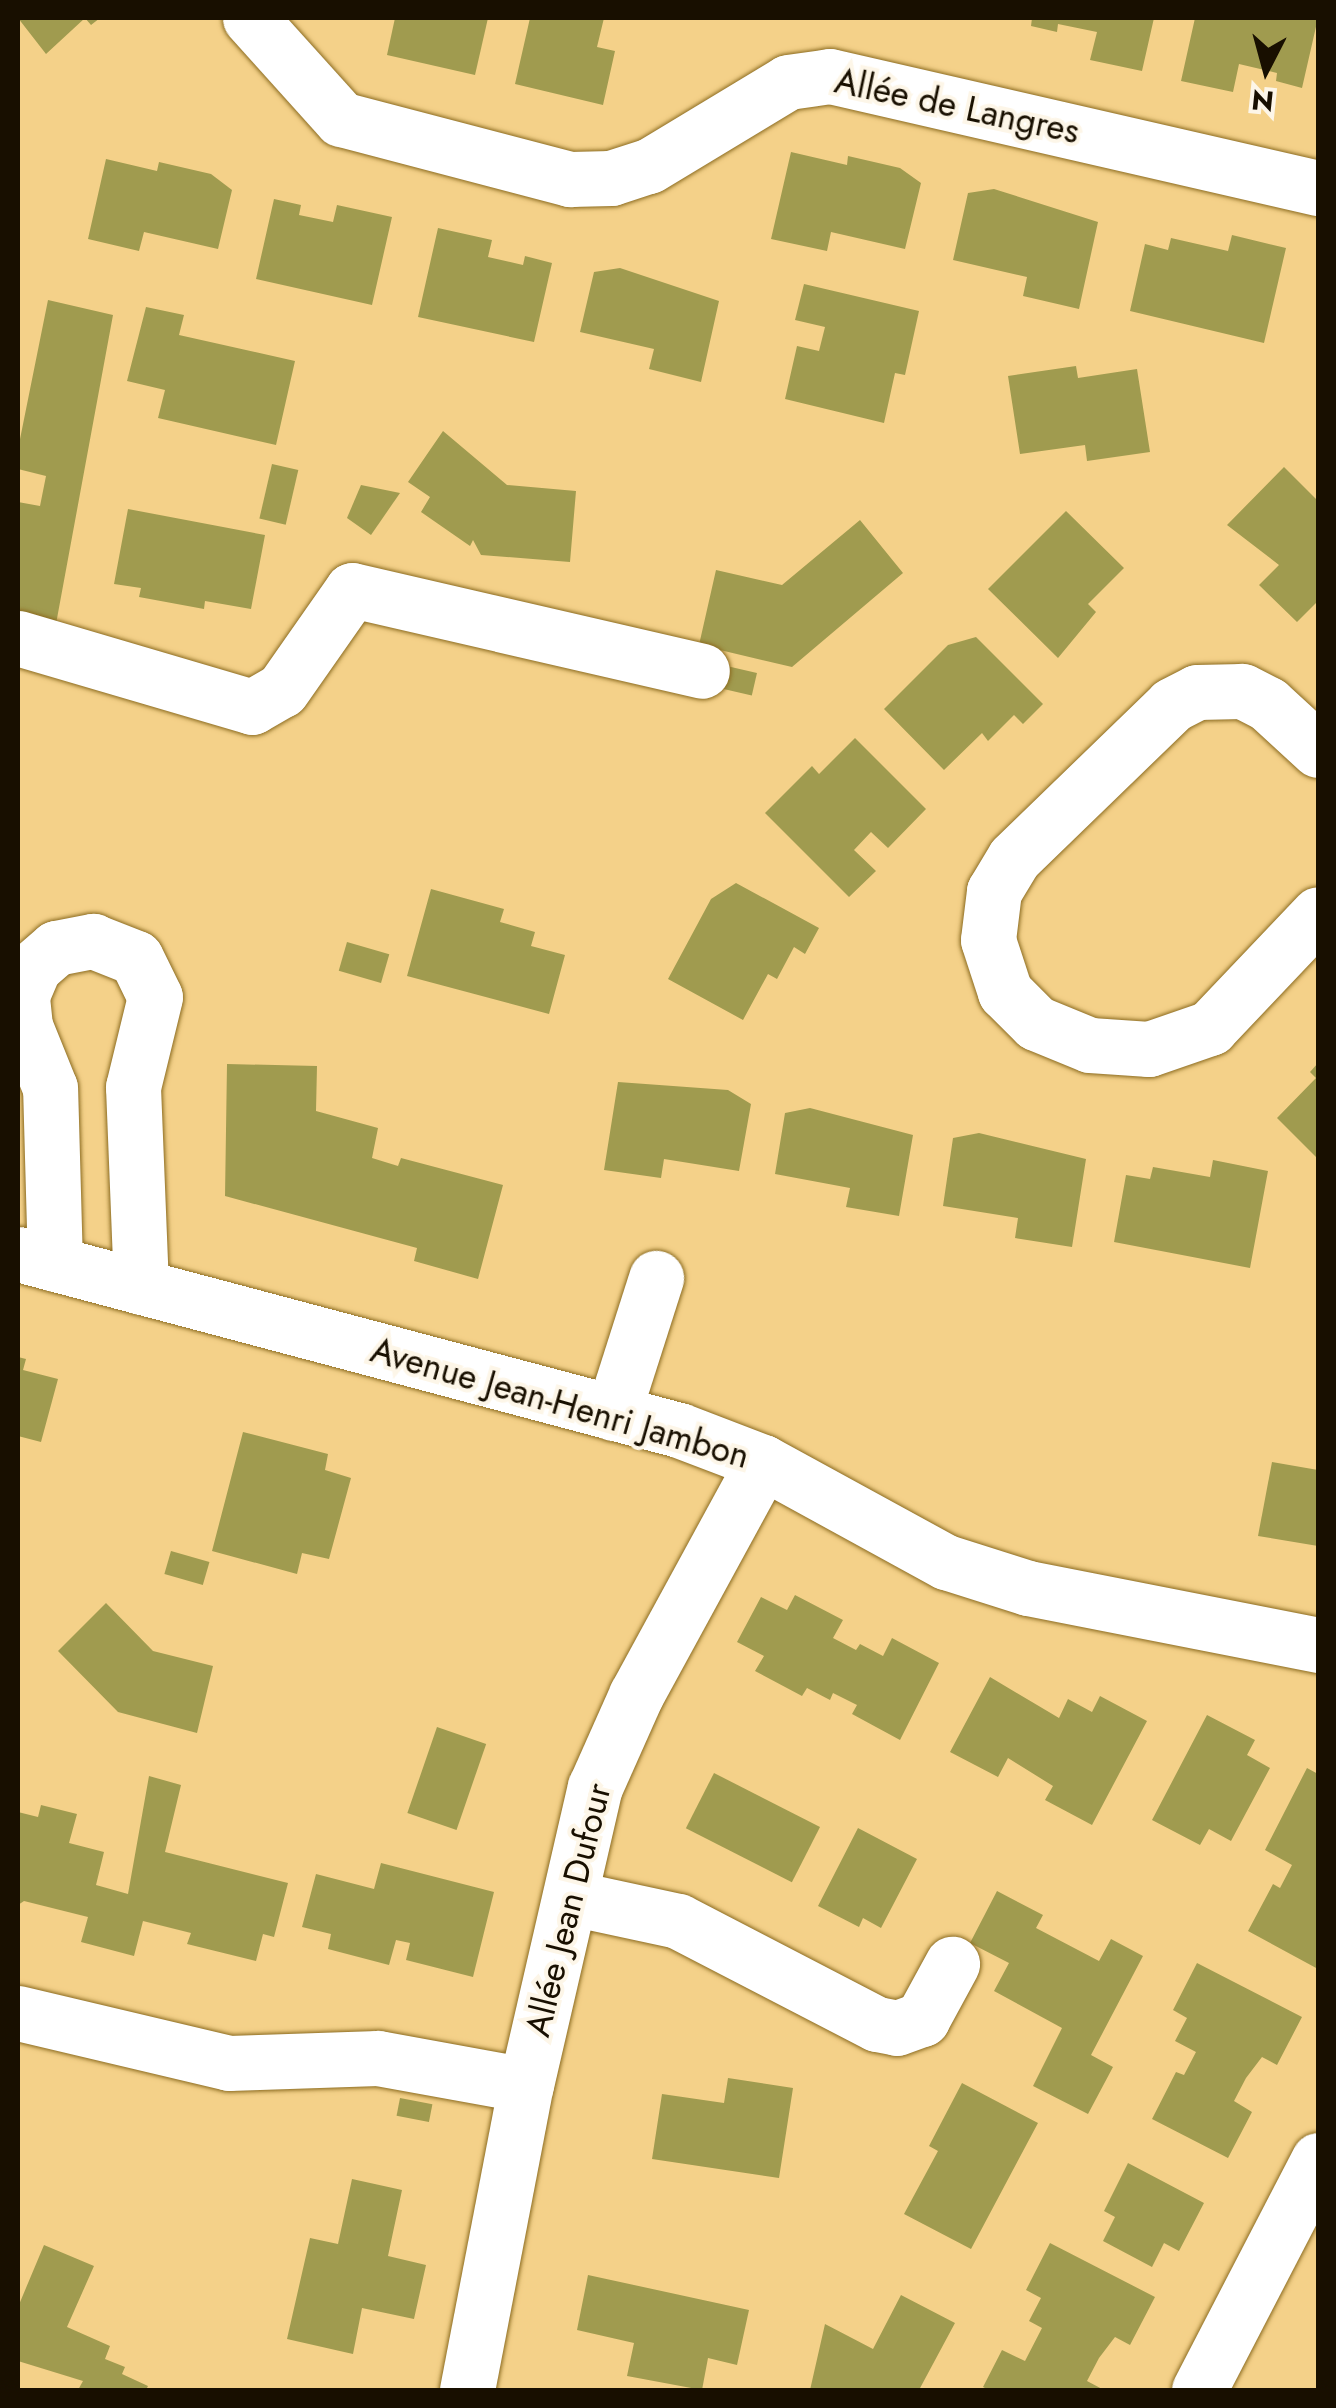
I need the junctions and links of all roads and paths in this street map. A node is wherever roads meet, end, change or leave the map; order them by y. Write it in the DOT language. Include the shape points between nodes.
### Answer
graph roads {
  1 [pos="250,18"];
  2 [pos="1318,188"];
  3 [pos="18,638"];
  4 [pos="702,671"];
  5 [pos="1318,750"];
  6 [pos="1318,914"];
  7 [pos="36,1259"];
  8 [pos="656,1278"];
  9 [pos="141,1287"];
  10 [pos="613,1413"];
  11 [pos="763,1462"];
  12 [pos="1318,1644"];
  13 [pos="571,1898"];
  14 [pos="952,1964"];
  15 [pos="18,2012"];
  16 [pos="526,2085"];
  17 [pos="1318,2160"];
  18 [pos="468,2390"];
  19 [pos="1199,2390"];
  1 -- 2 [label="street, Allée de Langres" via="341,119 570,179 611,178 649,166 788,82 830,76"];
  3 -- 4 [label="street" via="252,707 282,690 352,590"];
  5 -- 6 [label="street" via="1268,704 1242,691 1212,689 1172,705 1014,858 994,891 988,940 1005,992 1036,1023 1090,1045 1148,1049 1210,1028"];
  7 -- 9 [label="street, Avenue Jean-Henri Jambon"];
  7 -- 9 [label="street" via="50,1088 25,1026 22,994 44,957 92,941 136,958 155,997 133,1087"];
  8 -- 10 [label="street"];
  9 -- 10 [label="street, Avenue Jean-Henri Jambon"];
  10 -- 11 [label="street, Avenue Jean-Henri Jambon"];
  11 -- 12 [label="street, Avenue Jean-Henri Jambon" via="946,1562 1028,1588"];
  11 -- 13 [label="street, Allée Jean Dufour" via="606,1758"];
  13 -- 14 [label="street" via="678,1921 877,2024 897,2028 922,2020"];
  13 -- 16 [label="street, Allée Jean Dufour"];
  15 -- 16 [label="street" via="230,2063 378,2058"];
  16 -- 18 [label="street, Allée Jean Dufour"];
  17 -- 19 [label="street"];
}
